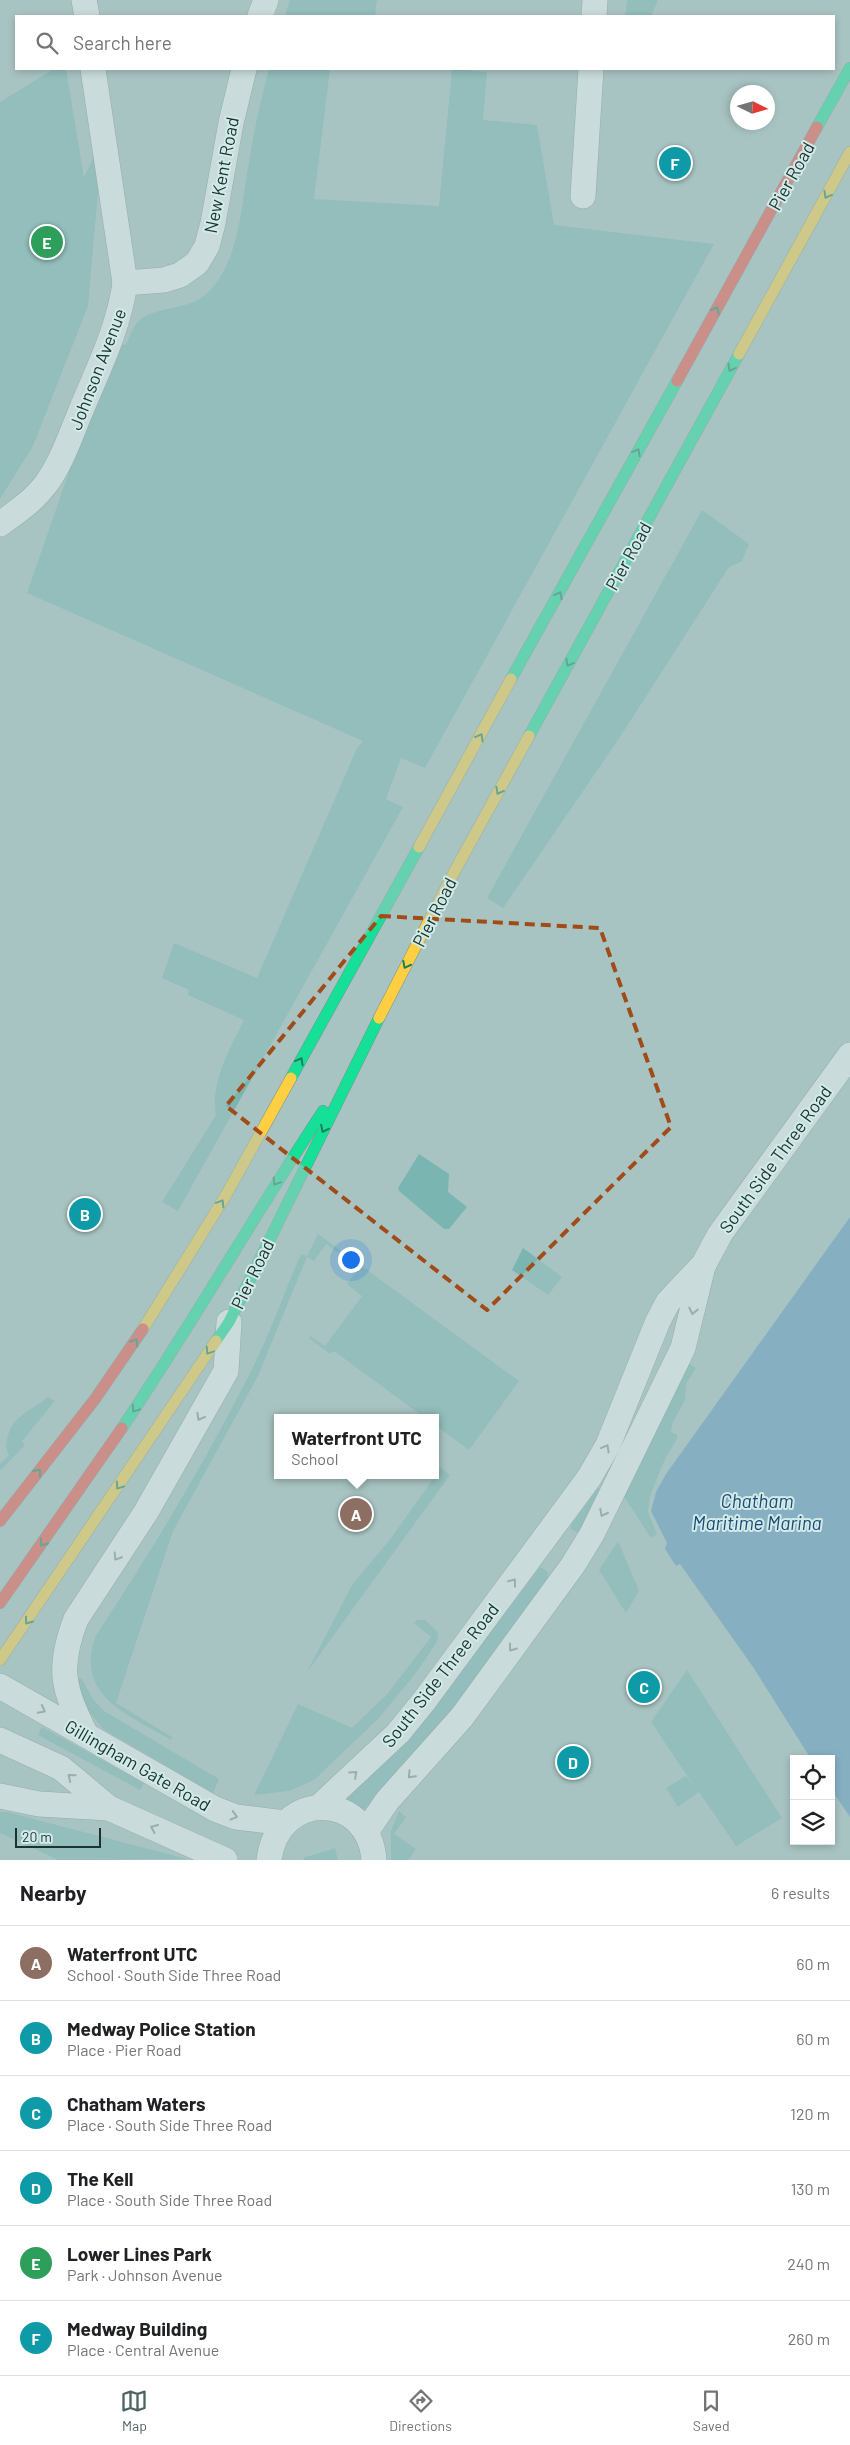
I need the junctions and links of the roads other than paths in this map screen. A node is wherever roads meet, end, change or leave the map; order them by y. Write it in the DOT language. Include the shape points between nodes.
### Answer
graph roads {
  1 [pos="84,0"];
  2 [pos="266,0"];
  3 [pos="595,0"];
  4 [pos="86,15"];
  5 [pos="260,15"];
  6 [pos="594,15"];
  7 [pos="850,68"];
  8 [pos="94,70"];
  9 [pos="244,70"];
  10 [pos="590,70"];
  11 [pos="850,152"];
  12 [pos="583,196"];
  13 [pos="126,283"];
  14 [pos="0,524"];
  15 [pos="361,1054"];
  16 [pos="850,1055"];
  17 [pos="704,1264"];
  18 [pos="228,1322"];
  19 [pos="4,1514"];
  20 [pos="0,1521"];
  21 [pos="550,1533"];
  22 [pos="578,1557"];
  23 [pos="0,1603"];
  24 [pos="0,1660"];
  25 [pos="0,1686"];
  26 [pos="85,1734"];
  27 [pos="0,1740"];
  28 [pos="0,1796"];
  29 [pos="319,1807"];
  30 [pos="109,1808"];
  31 [pos="285,1823"];
  32 [pos="366,1832"];
  33 [pos="225,1860"];
  34 [pos="269,1860"];
  35 [pos="374,1860"];
  1 -- 4 [label="street"];
  2 -- 5 [label="street"];
  3 -- 6 [label="street"];
  19 -- 7 [label="main road, Pier Road, one-way" via="133,1346 226,1195"];
  8 -- 13 [label="street, Johnson Avenue"];
  9 -- 13 [label="street, New Kent Road" via="207,246 197,263 180,275 164,280"];
  10 -- 12 [label="street"];
  11 -- 15 [label="main road, Pier Road, one-way" via="452,876"];
  13 -- 14 [label="street, Johnson Avenue" via="115,328 62,455 46,484 24,508"];
  15 -- 18 [label="main road, Pier Road, one-way"];
  15 -- 23 [label="main road, one-way" via="263,1202 162,1367"];
  16 -- 17 [label="street, South Side Three Road" via="720,1234"];
  21 -- 17 [label="street, South Side Three Road, one-way" via="608,1445 643,1355 668,1302"];
  17 -- 22 [label="street, South Side Three Road, one-way" via="683,1348 609,1501"];
  18 -- 24 [label="main road, Pier Road, one-way"];
  18 -- 26 [label="street, one-way" via="226,1370 146,1512 76,1619 71,1633 64,1670 68,1697"];
  19 -- 20 [label="main road, Pier Road"];
  21 -- 22 [label="street"];
  29 -- 21 [label="street, South Side Three Road, one-way" via="398,1733"];
  22 -- 32 [label="street, South Side Three Road, one-way" via="462,1717 387,1802"];
  25 -- 26 [label="street, Gillingham Gate Road, one-way"];
  26 -- 31 [label="street, Gillingham Gate Road, one-way" via="214,1810 236,1817"];
  30 -- 27 [label="street, one-way" via="60,1768"];
  28 -- 30 [label="street" via="40,1804"];
  29 -- 31 [label="street" via="295,1815"];
  29 -- 32 [label="street" via="346,1813"];
  33 -- 30 [label="street, one-way"];
  31 -- 34 [label="street" via="276,1834"];
  32 -- 35 [label="street"];
}
